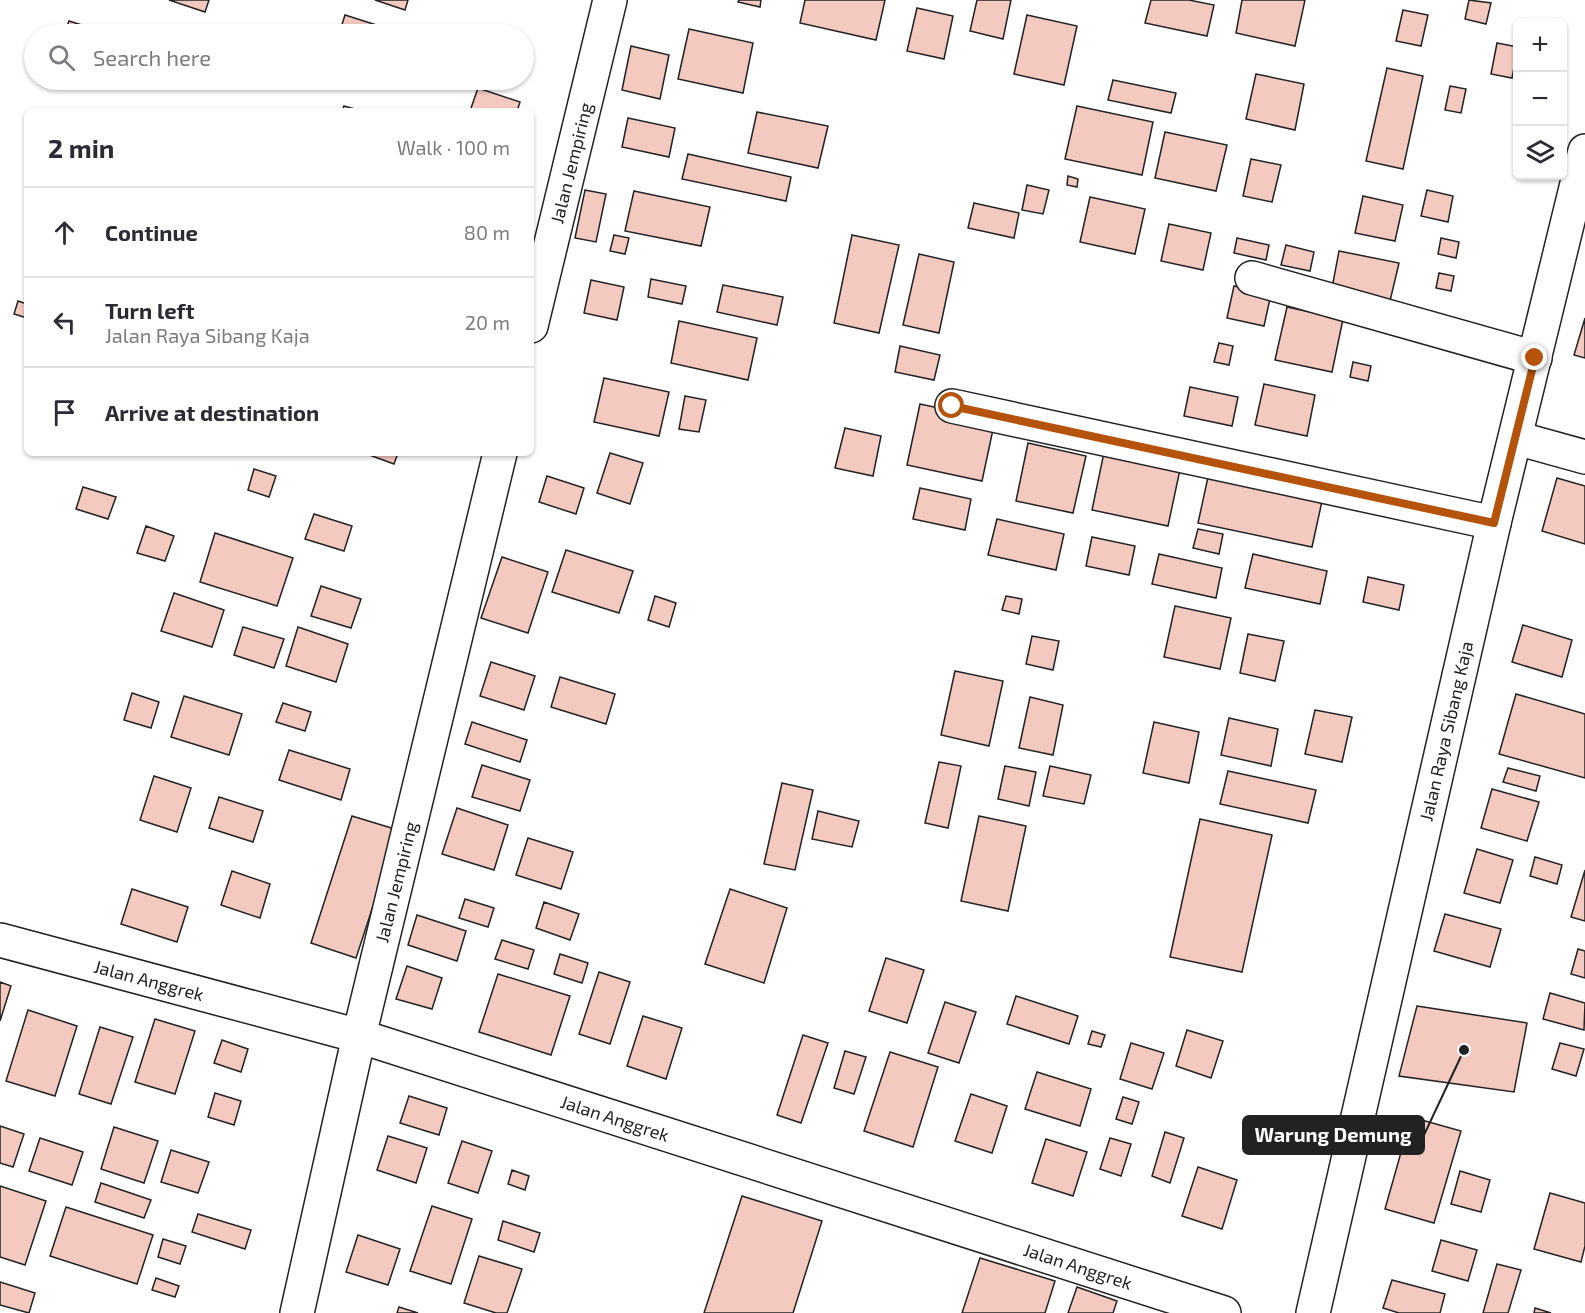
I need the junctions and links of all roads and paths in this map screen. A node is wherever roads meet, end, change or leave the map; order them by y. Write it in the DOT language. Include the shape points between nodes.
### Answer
graph roads {
  1 [pos="610,0"];
  2 [pos="1585,150"];
  3 [pos="1252,278"];
  4 [pos="534,314"];
  5 [pos="1535,358"];
  6 [pos="952,406"];
  7 [pos="1516,438"];
  8 [pos="499,456"];
  9 [pos="1585,457"];
  10 [pos="1494,523"];
  11 [pos="0,940"];
  12 [pos="358,1036"];
  13 [pos="297,1313"];
  14 [pos="1224,1313"];
  15 [pos="1313,1313"];
  1 -- 4 [label="street, Jalan Jempiring"];
  2 -- 5 [label="street, Jalan Raya Sibang Kaja"];
  3 -- 5 [label="street"];
  5 -- 7 [label="street, Jalan Raya Sibang Kaja"];
  6 -- 10 [label="street"];
  7 -- 9 [label="street"];
  7 -- 10 [label="street, Jalan Raya Sibang Kaja"];
  8 -- 12 [label="street, Jalan Jempiring"];
  10 -- 15 [label="street, Jalan Raya Sibang Kaja"];
  11 -- 12 [label="street, Jalan Anggrek"];
  12 -- 13 [label="street, Jalan Jempiring"];
  12 -- 14 [label="street, Jalan Anggrek"];
}
